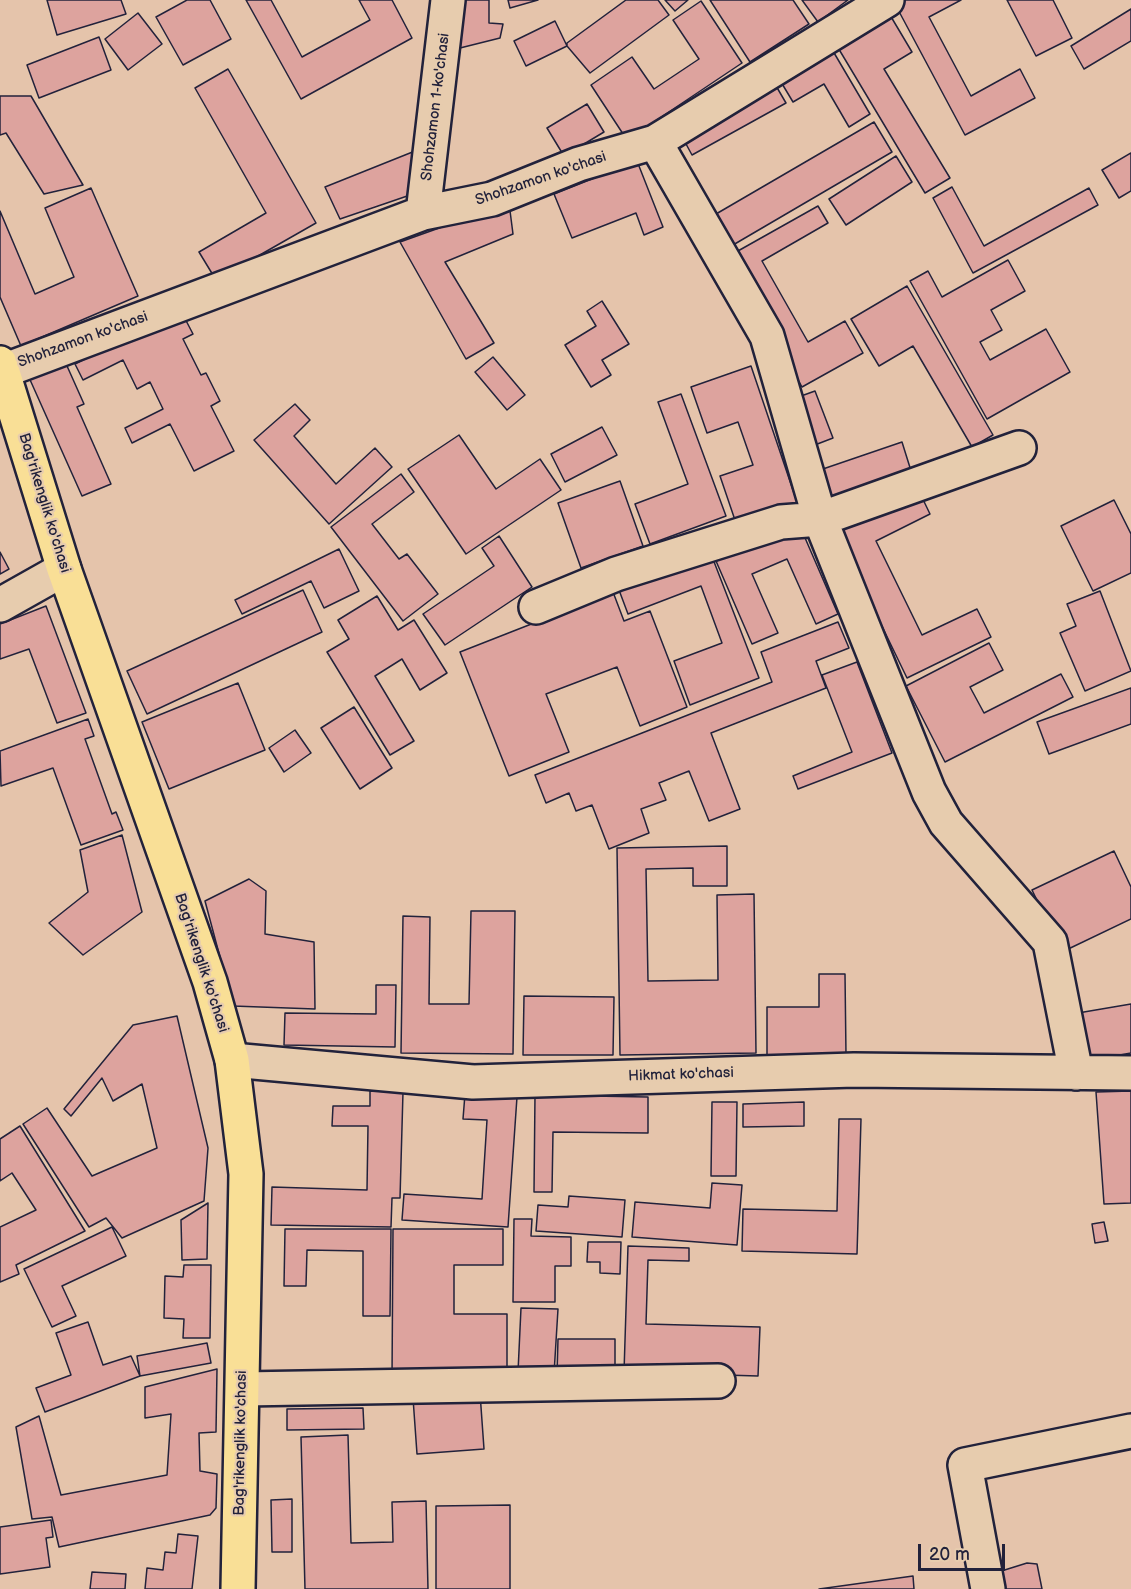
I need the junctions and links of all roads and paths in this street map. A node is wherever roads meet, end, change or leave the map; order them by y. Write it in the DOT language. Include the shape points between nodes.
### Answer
graph roads {
  1 [pos="448,0"];
  2 [pos="887,0"];
  3 [pos="655,142"];
  4 [pos="423,213"];
  5 [pos="1,367"];
  6 [pos="1019,448"];
  7 [pos="820,519"];
  8 [pos="64,569"];
  9 [pos="0,605"];
  10 [pos="536,607"];
  11 [pos="232,1060"];
  12 [pos="1076,1073"];
  13 [pos="1131,1073"];
  14 [pos="718,1381"];
  15 [pos="243,1389"];
  16 [pos="1131,1431"];
  17 [pos="238,1589"];
  18 [pos="988,1589"];
  1 -- 4 [label="street, Shohzamon 1-ko'chasi"];
  2 -- 3 [label="street, Shohzamon ko'chasi"];
  3 -- 4 [label="street, Shohzamon ko'chasi" via="579,164 492,199"];
  3 -- 7 [label="street" via="767,336"];
  4 -- 5 [label="street, Shohzamon ko'chasi"];
  5 -- 8 [label="main road, Bag'rikenglik ko'chasi"];
  6 -- 7 [label="street"];
  7 -- 10 [label="street" via="781,522 616,574"];
  7 -- 12 [label="street" via="933,800 946,823 1050,942"];
  8 -- 9 [label="street"];
  8 -- 11 [label="main road, Bag'rikenglik ko'chasi" via="210,982"];
  11 -- 12 [label="street, Hikmat ko'chasi" via="473,1082 854,1070"];
  11 -- 15 [label="main road, Bag'rikenglik ko'chasi" via="246,1174"];
  12 -- 13 [label="street, Hikmat ko'chasi"];
  14 -- 15 [label="street"];
  15 -- 17 [label="main road, Bag'rikenglik ko'chasi"];
  16 -- 18 [label="street" via="965,1465"];
}
